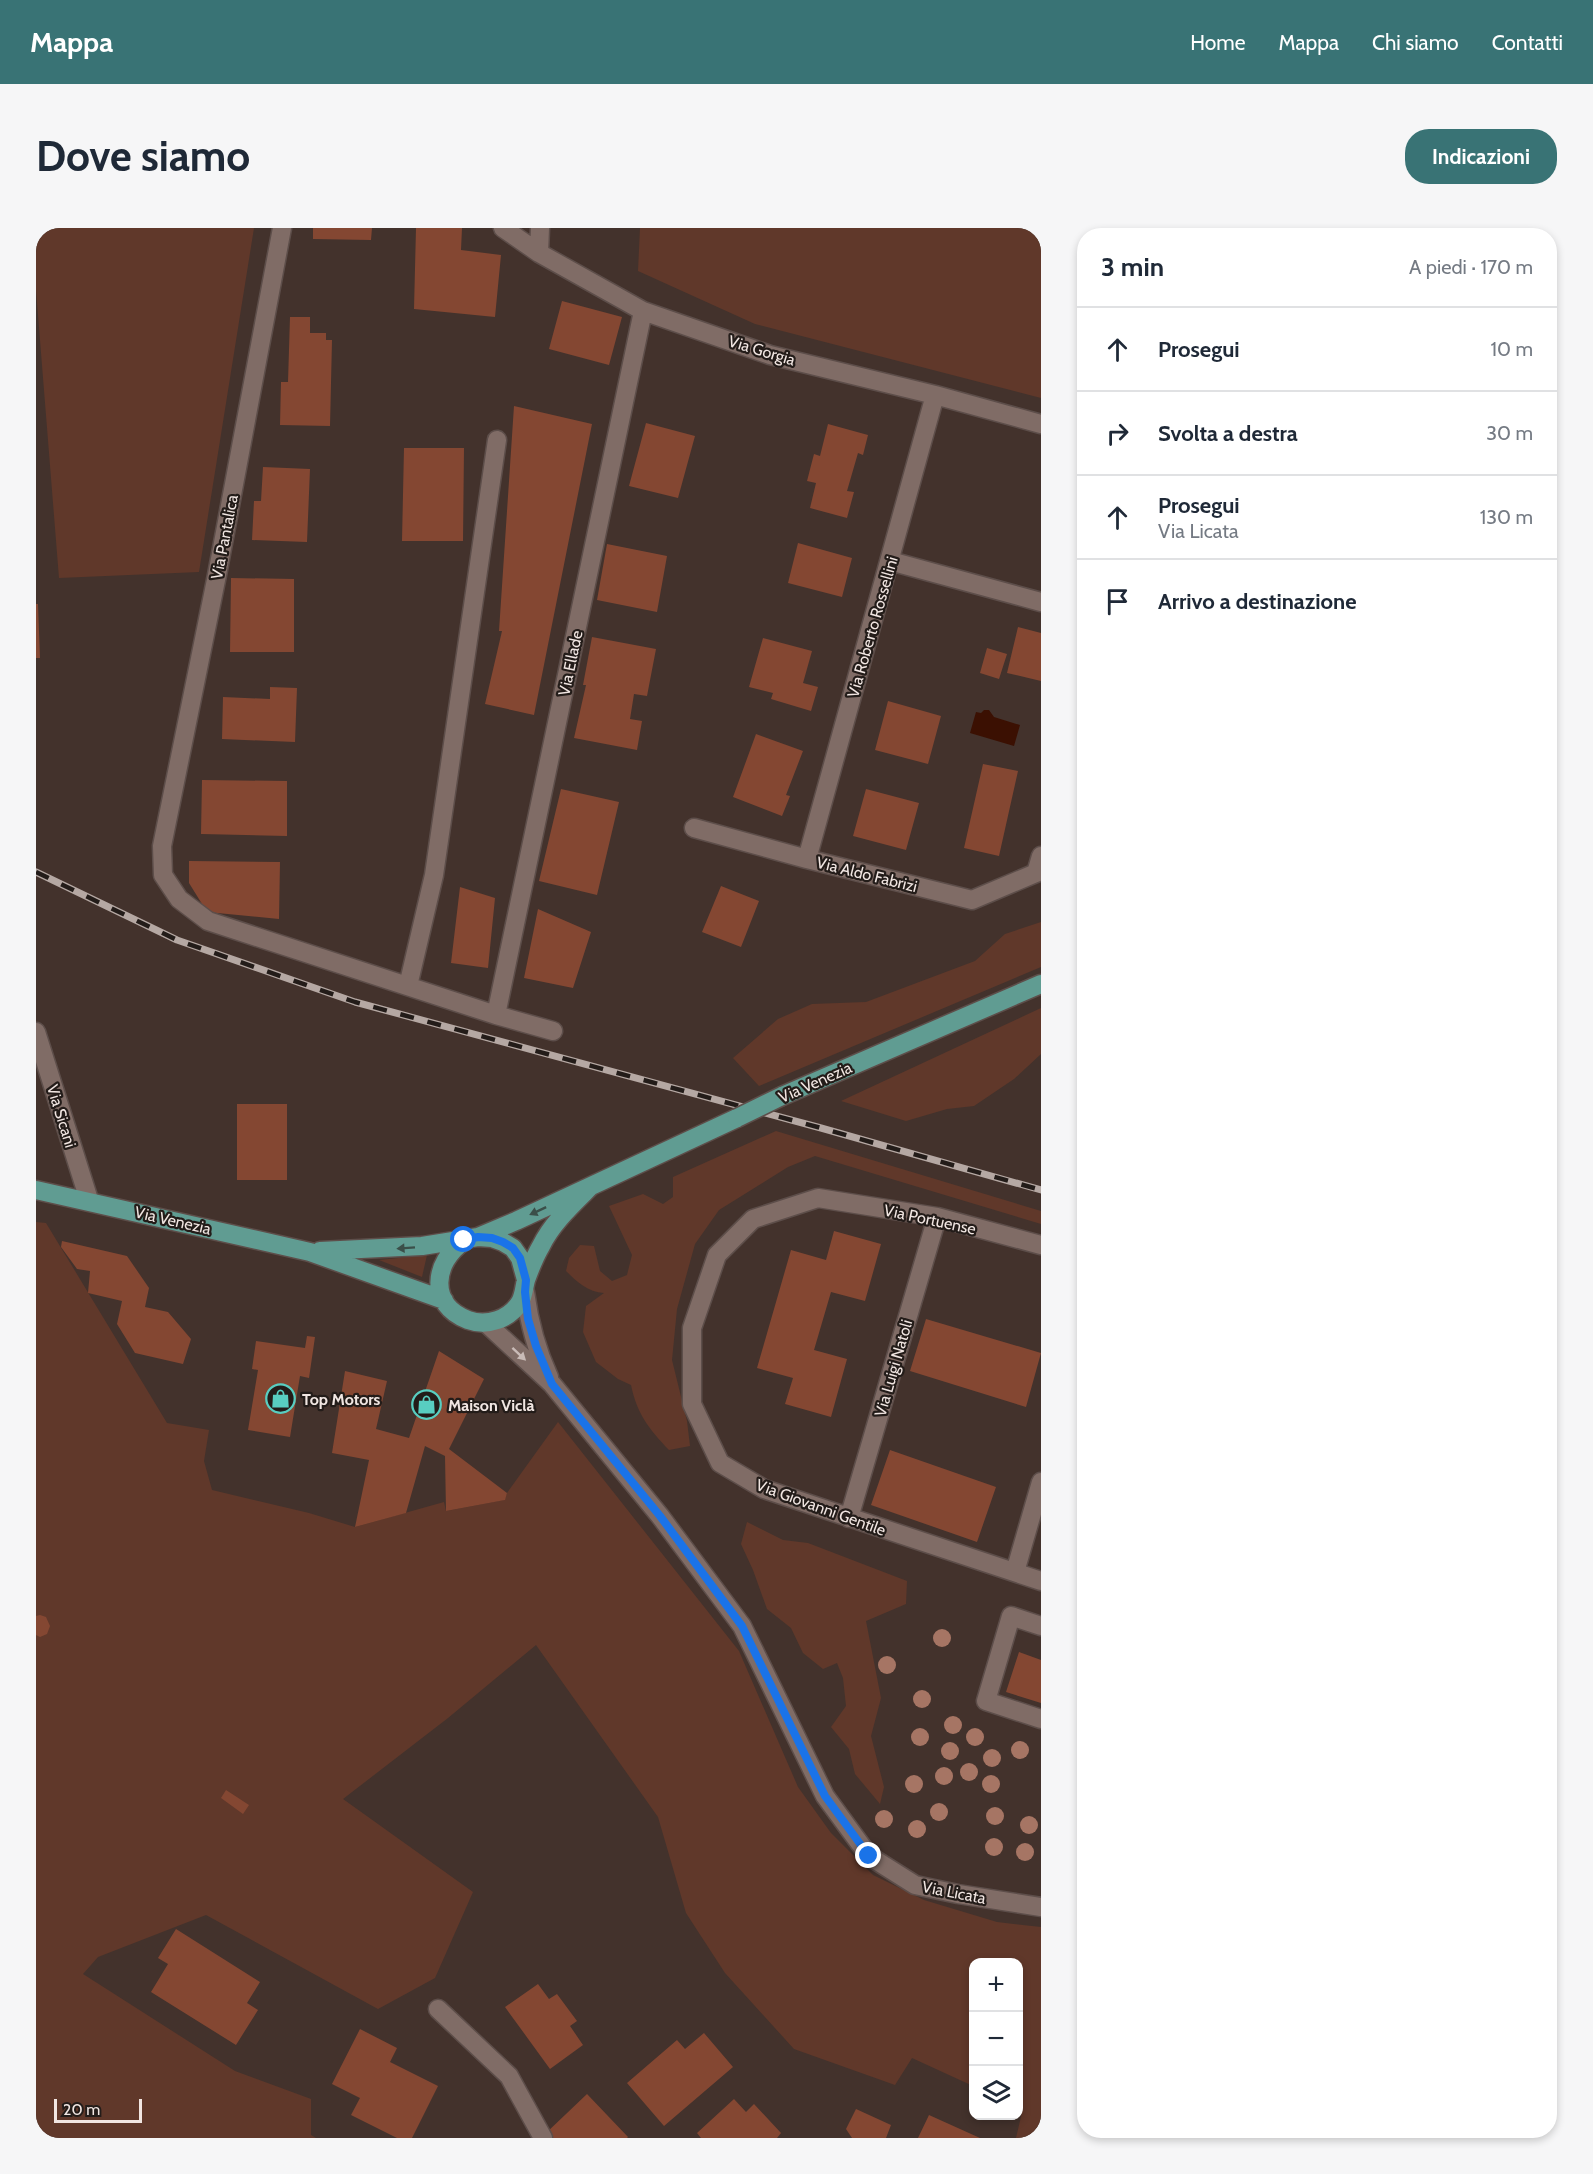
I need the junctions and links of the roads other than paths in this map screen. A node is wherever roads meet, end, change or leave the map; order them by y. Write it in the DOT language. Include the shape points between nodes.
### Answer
graph roads {
  1 [pos="282,228"];
  2 [pos="503,228"];
  3 [pos="540,228"];
  4 [pos="540,253"];
  5 [pos="643,311"];
  6 [pos="935,395"];
  7 [pos="1041,424"];
  8 [pos="497,440"];
  9 [pos="890,561"];
  10 [pos="1041,602"];
  11 [pos="694,828"];
  12 [pos="807,859"];
  13 [pos="1039,864"];
  14 [pos="1041,984"];
  15 [pos="408,986"];
  16 [pos="496,1015"];
  17 [pos="553,1031"];
  18 [pos="36,1032"];
  19 [pos="591,1186"];
  20 [pos="36,1190"];
  21 [pos="818,1198"];
  22 [pos="88,1200"];
  23 [pos="937,1217"];
  24 [pos="471,1239"];
  25 [pos="1041,1245"];
  26 [pos="310,1252"];
  27 [pos="525,1286"];
  28 [pos="444,1300"];
  29 [pos="486,1323"];
  30 [pos="552,1384"];
  31 [pos="1041,1482"];
  32 [pos="849,1518"];
  33 [pos="1015,1572"];
  34 [pos="1041,1581"];
  35 [pos="1041,1626"];
  36 [pos="1041,1719"];
  37 [pos="1041,1907"];
  38 [pos="438,2009"];
  39 [pos="543,2138"];
  1 -- 15 [label="street, Via Pantalica" via="162,846 163,875 179,899 208,921"];
  2 -- 4 [label="street, Via Gorgia"];
  3 -- 4 [label="street"];
  4 -- 5 [label="street, Via Gorgia"];
  5 -- 6 [label="street, Via Gorgia" via="770,355"];
  5 -- 16 [label="street, Via Ellade"];
  6 -- 7 [label="street, Via Gorgia"];
  6 -- 9 [label="street, Via Roberto Rossellini"];
  8 -- 15 [label="street" via="434,875"];
  9 -- 10 [label="street"];
  9 -- 12 [label="street, Via Roberto Rossellini"];
  11 -- 12 [label="street, Via Aldo Fabrizi"];
  12 -- 13 [label="street, Via Aldo Fabrizi" via="972,900"];
  14 -- 19 [label="main road, Via Venezia, bridge" via="782,1096"];
  15 -- 16 [label="street, Via Pantalica"];
  16 -- 17 [label="street, Via Pantalica"];
  18 -- 22 [label="street, Via Sicani"];
  19 -- 24 [label="main road, Via Venezia, one-way"];
  19 -- 27 [label="main road" via="559,1219 541,1245"];
  20 -- 22 [label="main road, Via Venezia"];
  21 -- 23 [label="street, Via Portuense"];
  21 -- 32 [label="street, Via Giovanni Gentile" via="753,1220 717,1255 692,1328 692,1404 720,1463 764,1489"];
  22 -- 26 [label="main road, Via Venezia"];
  23 -- 25 [label="street, Via Portuense"];
  23 -- 32 [label="street, Via Luigi Natoli"];
  24 -- 26 [label="main road, one-way" via="422,1246"];
  24 -- 27 [label="main road" via="492,1238 513,1248 520,1258"];
  24 -- 28 [label="main road" via="452,1249 443,1261 439,1275"];
  26 -- 28 [label="main road"];
  27 -- 29 [label="main road" via="511,1313"];
  27 -- 30 [label="street" via="528,1319"];
  28 -- 29 [label="main road" via="460,1317"];
  29 -- 30 [label="street, one-way"];
  30 -- 37 [label="street, Via Licata" via="660,1516 742,1626 825,1796 869,1856 915,1885"];
  31 -- 33 [label="street"];
  32 -- 33 [label="street, Via Giovanni Gentile"];
  33 -- 34 [label="street, Via Giovanni Gentile"];
  35 -- 36 [label="street" via="1011,1616 986,1701"];
  38 -- 39 [label="street" via="509,2076"];
}
